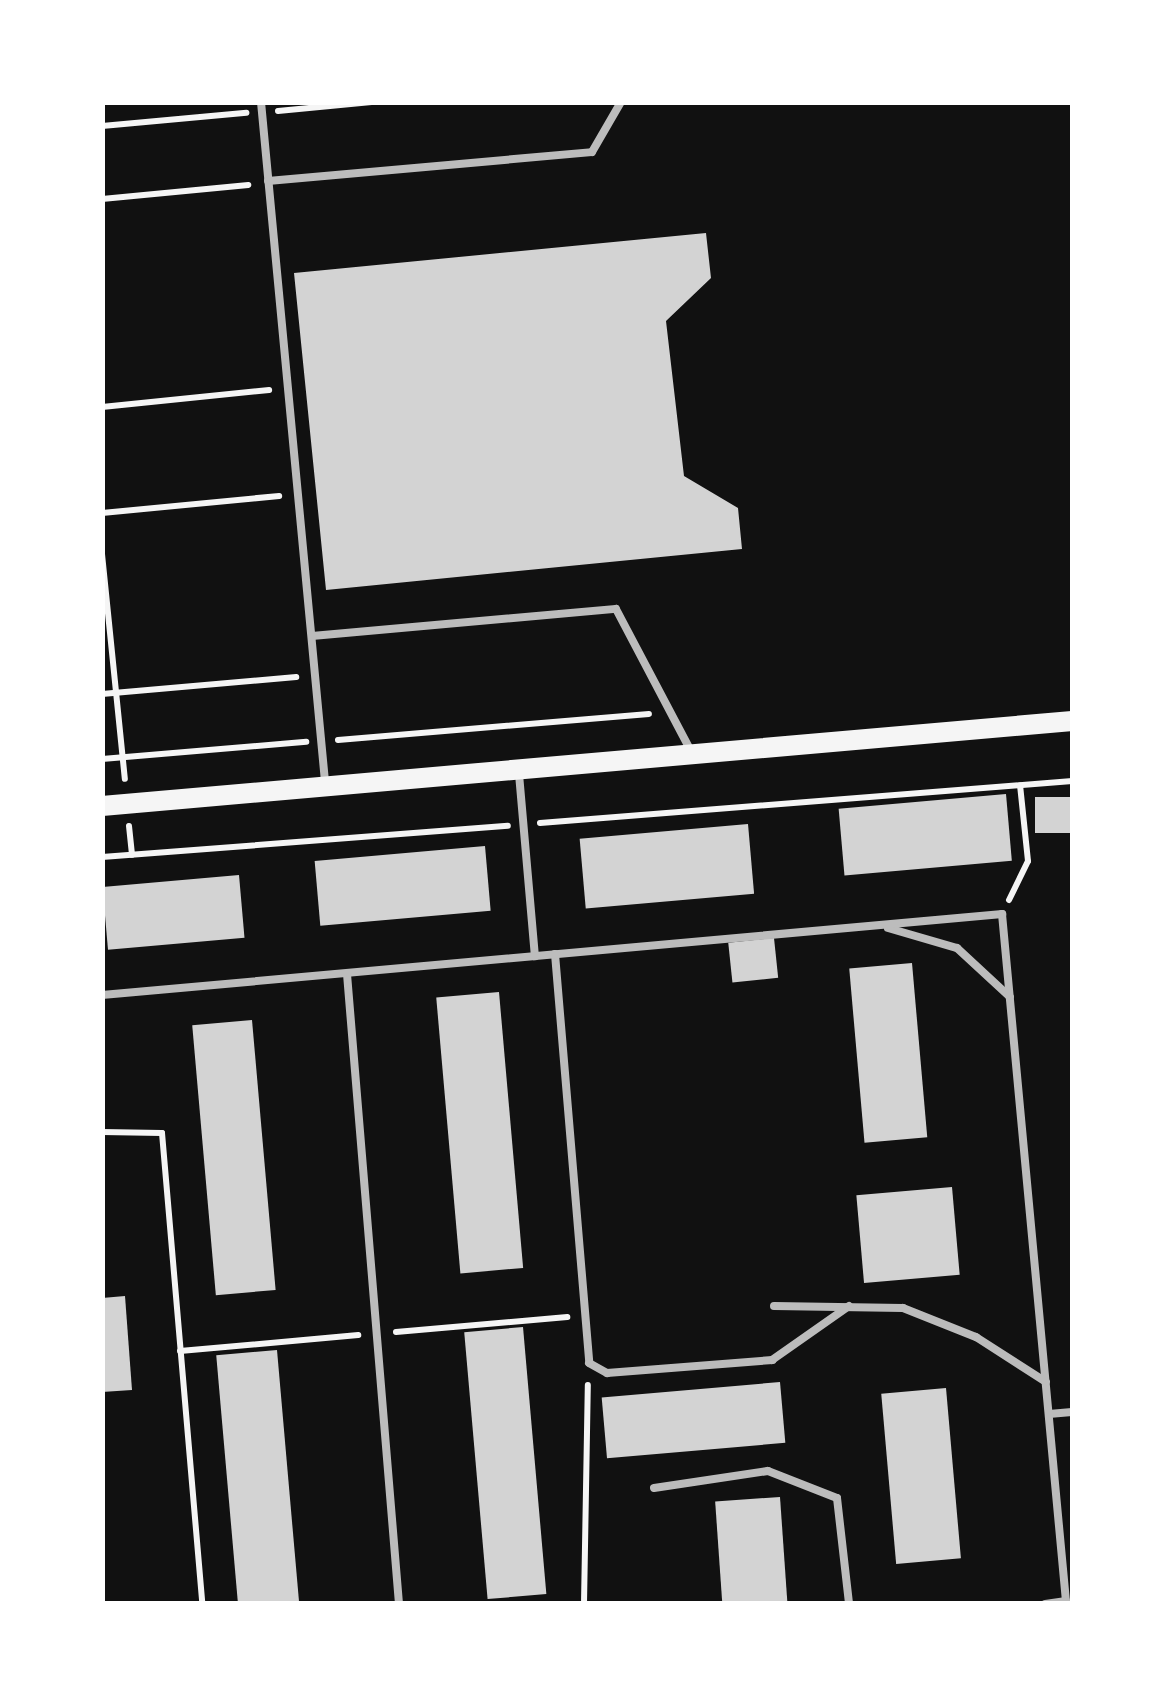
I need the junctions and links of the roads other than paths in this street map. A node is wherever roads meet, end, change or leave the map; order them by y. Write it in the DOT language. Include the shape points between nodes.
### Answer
graph roads {
  1 [pos="621,102"];
  2 [pos="261,107"];
  3 [pos="268,181"];
  4 [pos="312,636"];
  5 [pos="1072,722"];
  6 [pos="693,754"];
  7 [pos="518,770"];
  8 [pos="326,786"];
  9 [pos="102,806"];
  10 [pos="872,926"];
  11 [pos="554,954"];
  12 [pos="535,956"];
  13 [pos="346,974"];
  14 [pos="102,995"];
  15 [pos="1010,997"];
  16 [pos="774,1306"];
  17 [pos="850,1306"];
  18 [pos="1046,1382"];
  19 [pos="1072,1412"];
  20 [pos="1050,1414"];
  21 [pos="654,1488"];
  22 [pos="399,1604"];
  23 [pos="849,1604"];
  24 [pos="1045,1604"];
  1 -- 3 [label="lane" via="592,152"];
  2 -- 3 [label="lane"];
  3 -- 4 [label="lane"];
  4 -- 6 [label="lane" via="616,609"];
  4 -- 8 [label="lane"];
  5 -- 6 [label="main road"];
  6 -- 7 [label="main road"];
  7 -- 8 [label="main road"];
  7 -- 12 [label="lane"];
  8 -- 9 [label="main road"];
  10 -- 11 [label="lane"];
  10 -- 15 [label="lane" via="957,948"];
  10 -- 15 [label="lane" via="1002,914"];
  11 -- 12 [label="lane"];
  11 -- 17 [label="lane" via="589,1363 607,1374 772,1360"];
  12 -- 13 [label="lane"];
  13 -- 14 [label="lane"];
  13 -- 22 [label="lane"];
  15 -- 18 [label="lane"];
  16 -- 17 [label="lane"];
  17 -- 18 [label="lane" via="903,1308 976,1337"];
  18 -- 20 [label="lane"];
  19 -- 20 [label="lane"];
  20 -- 24 [label="lane" via="1066,1601"];
  21 -- 23 [label="lane" via="768,1471 837,1498"];
}
